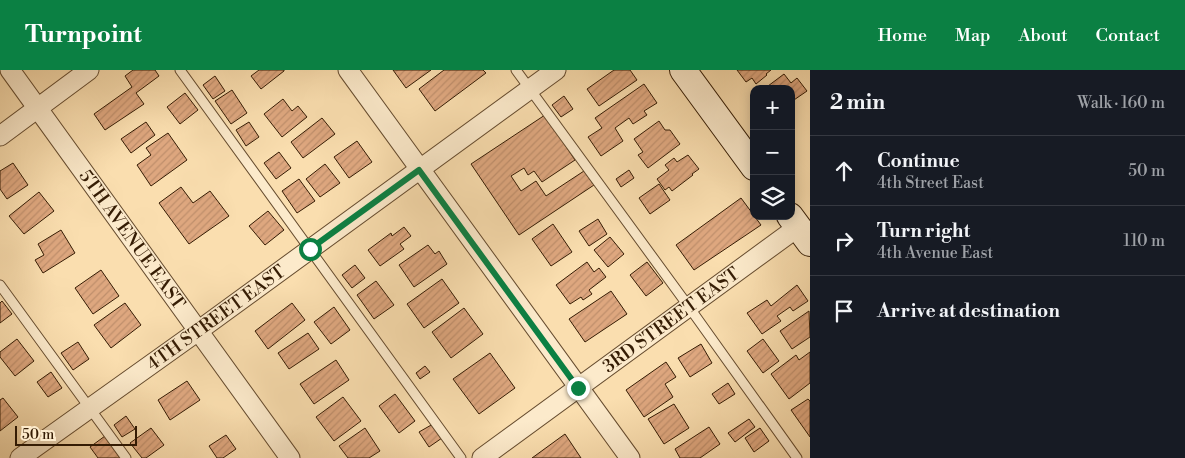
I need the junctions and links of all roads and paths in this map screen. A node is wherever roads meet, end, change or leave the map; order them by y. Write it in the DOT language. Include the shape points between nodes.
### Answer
graph roads {
  1 [pos="10,70"];
  2 [pos="90,70"];
  3 [pos="180,70"];
  4 [pos="348,70"];
  5 [pos="516,70"];
  6 [pos="556,70"];
  7 [pos="682,70"];
  8 [pos="530,89"];
  9 [pos="37,108"];
  10 [pos="0,136"];
  11 [pos="750,162"];
  12 [pos="419,170"];
  13 [pos="802,226"];
  14 [pos="310,249"];
  15 [pos="0,285"];
  16 [pos="690,306"];
  17 [pos="198,330"];
  18 [pos="578,388"];
  19 [pos="90,408"];
  20 [pos="20,458"];
  21 [pos="126,458"];
  22 [pos="290,458"];
  23 [pos="461,458"];
  24 [pos="482,458"];
  25 [pos="630,458"];
  26 [pos="797,458"];
  1 -- 9 [label="street, 5TH AVENUE EAST"];
  2 -- 9 [label="street"];
  3 -- 14 [label="lane"];
  4 -- 12 [label="street"];
  5 -- 8 [label="lane"];
  6 -- 8 [label="street, 4TH STREET EAST"];
  7 -- 11 [label="street"];
  8 -- 12 [label="street, 4TH STREET EAST"];
  8 -- 16 [label="lane"];
  9 -- 10 [label="street"];
  9 -- 17 [label="street, 5TH AVENUE EAST"];
  12 -- 14 [label="street, 4TH STREET EAST"];
  12 -- 18 [label="street"];
  13 -- 16 [label="street, 3RD STREET EAST"];
  14 -- 17 [label="street, 4TH STREET EAST"];
  14 -- 23 [label="lane"];
  15 -- 19 [label="lane"];
  16 -- 18 [label="street, 3RD STREET EAST"];
  16 -- 26 [label="lane"];
  17 -- 19 [label="street, 4TH STREET EAST"];
  17 -- 22 [label="street, 5TH AVENUE EAST"];
  18 -- 24 [label="street, 3RD STREET EAST"];
  18 -- 25 [label="street"];
  19 -- 20 [label="street, 4TH STREET EAST"];
  19 -- 21 [label="lane"];
}
